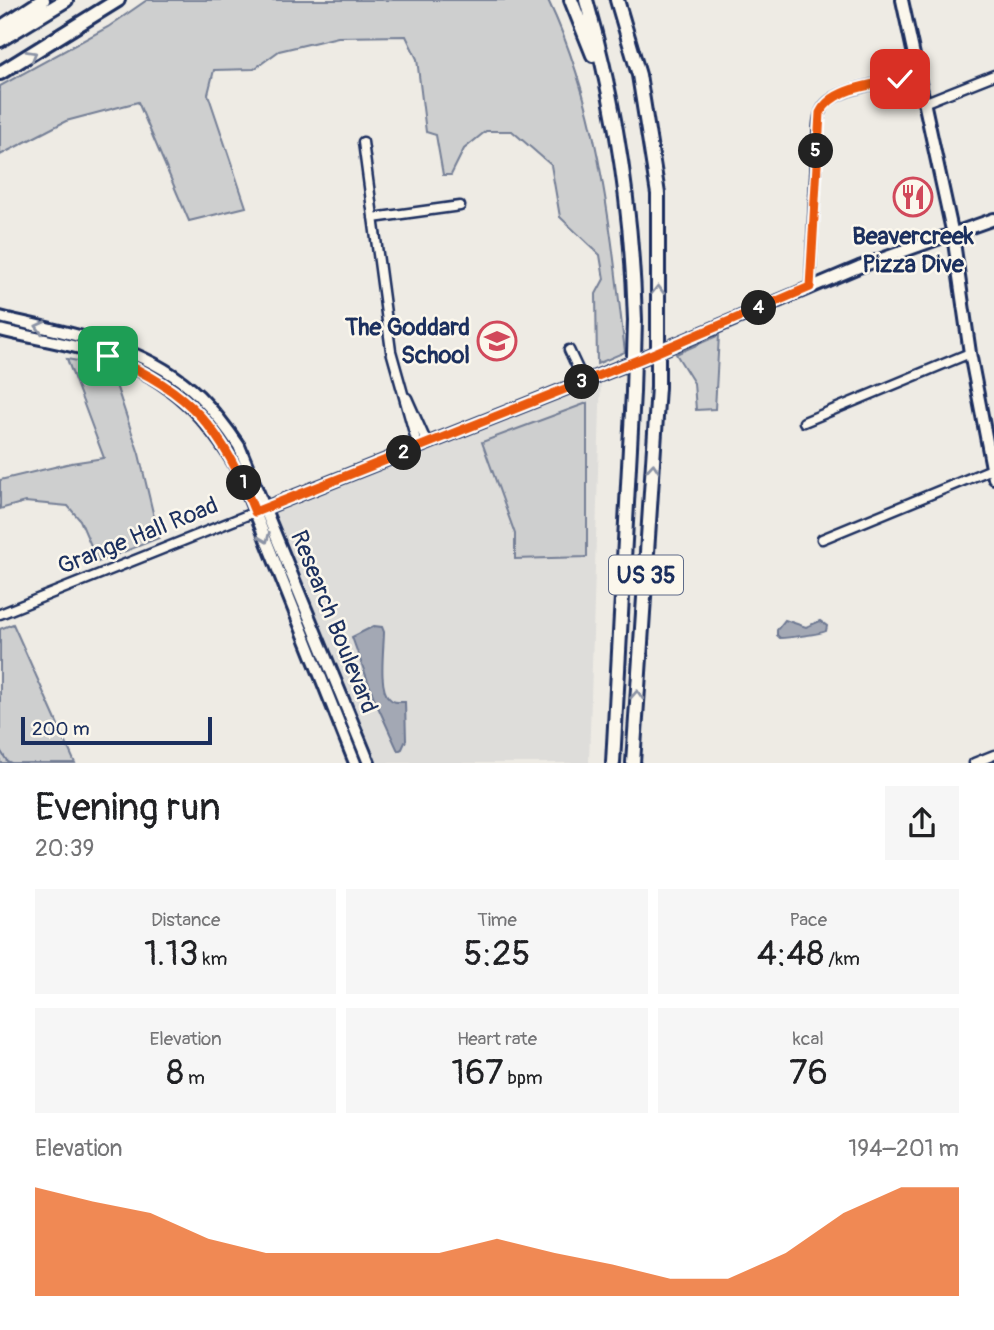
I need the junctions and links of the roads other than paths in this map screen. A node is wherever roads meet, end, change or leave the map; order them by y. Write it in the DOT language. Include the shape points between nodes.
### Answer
graph roads {
  1 [pos="43,0"];
  2 [pos="66,0"];
  3 [pos="118,0"];
  4 [pos="571,0"];
  5 [pos="586,0"];
  6 [pos="611,0"];
  7 [pos="619,0"];
  8 [pos="902,0"];
  9 [pos="0,28"];
  10 [pos="0,40"];
  11 [pos="0,73"];
  12 [pos="994,75"];
  13 [pos="919,77"];
  14 [pos="926,102"];
  15 [pos="363,142"];
  16 [pos="460,206"];
  17 [pos="373,218"];
  18 [pos="994,219"];
  19 [pos="953,235"];
  20 [pos="658,266"];
  21 [pos="634,278"];
  22 [pos="810,287"];
  23 [pos="0,317"];
  24 [pos="0,330"];
  25 [pos="569,351"];
  26 [pos="970,353"];
  27 [pos="584,382"];
  28 [pos="803,422"];
  29 [pos="423,445"];
  30 [pos="993,474"];
  31 [pos="260,510"];
  32 [pos="822,539"];
  33 [pos="0,614"];
  34 [pos="994,755"];
  35 [pos="355,763"];
  36 [pos="369,763"];
  37 [pos="613,763"];
  38 [pos="633,763"];
  39 [pos="974,763"];
  1 -- 9 [label="highway"];
  2 -- 10 [label="highway"];
  11 -- 3 [label="highway, one-way"];
  4 -- 21 [label="highway" via="590,46 608,121"];
  5 -- 21 [label="highway, US 35" via="618,133"];
  6 -- 20 [label="highway, US 35" via="643,135"];
  7 -- 20 [label="highway" via="651,141 658,194"];
  8 -- 13 [label="main road"];
  12 -- 14 [label="street"];
  13 -- 14 [label="main road"];
  13 -- 22 [label="street" via="846,93 823,107 817,139"];
  14 -- 19 [label="main road"];
  15 -- 17 [label="street"];
  16 -- 17 [label="street"];
  17 -- 29 [label="street" via="391,351"];
  18 -- 19 [label="main road, Grange Hall Road"];
  19 -- 22 [label="main road, Grange Hall Road"];
  19 -- 26 [label="main road"];
  38 -- 20 [label="highway, US 35, one-way, bridge" via="658,387"];
  21 -- 37 [label="highway, US 35, bridge" via="633,392"];
  22 -- 27 [label="main road, Grange Hall Road"];
  31 -- 23 [label="main road, Research Boulevard, one-way" via="239,446 197,393 148,359 115,345"];
  24 -- 31 [label="main road, Research Boulevard" via="108,356 157,379 185,400 215,433"];
  25 -- 27 [label="street"];
  26 -- 28 [label="street"];
  26 -- 30 [label="main road"];
  27 -- 29 [label="main road, Grange Hall Road"];
  29 -- 31 [label="main road, Grange Hall Road"];
  30 -- 32 [label="street"];
  31 -- 33 [label="street, Grange Hall Road"];
  31 -- 35 [label="main road, Research Boulevard, one-way"];
  31 -- 36 [label="main road, Research Boulevard"];
  34 -- 39 [label="street"];
}
